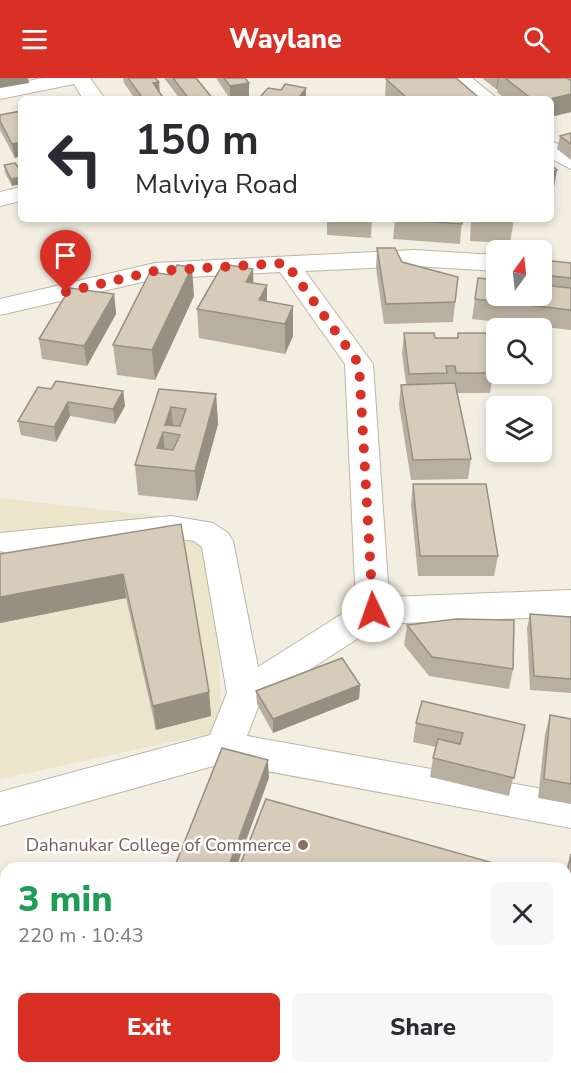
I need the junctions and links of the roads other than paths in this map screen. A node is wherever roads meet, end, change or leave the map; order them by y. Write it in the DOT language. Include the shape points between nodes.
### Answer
graph roads {
  1 [pos="72,78"];
  2 [pos="80,78"];
  3 [pos="458,78"];
  4 [pos="0,93"];
  5 [pos="92,96"];
  6 [pos="483,96"];
  7 [pos="554,150"];
  8 [pos="571,162"];
  9 [pos="18,195"];
  10 [pos="0,198"];
  11 [pos="486,262"];
  12 [pos="286,263"];
  13 [pos="0,308"];
  14 [pos="9,542"];
  15 [pos="571,603"];
  16 [pos="373,611"];
  17 [pos="245,693"];
  18 [pos="224,747"];
  19 [pos="0,809"];
  20 [pos="571,812"];
  1 -- 4 [label="street"];
  2 -- 5 [label="street"];
  3 -- 6 [label="street"];
  7 -- 8 [label="street"];
  9 -- 10 [label="street"];
  11 -- 12 [label="street" via="415,258"];
  12 -- 13 [label="street" via="155,271"];
  12 -- 16 [label="street" via="359,364"];
  14 -- 17 [label="street" via="171,527 202,531 217,542"];
  15 -- 16 [label="street"];
  16 -- 17 [label="street"];
  17 -- 18 [label="street"];
  18 -- 19 [label="street"];
  18 -- 20 [label="street"];
}
